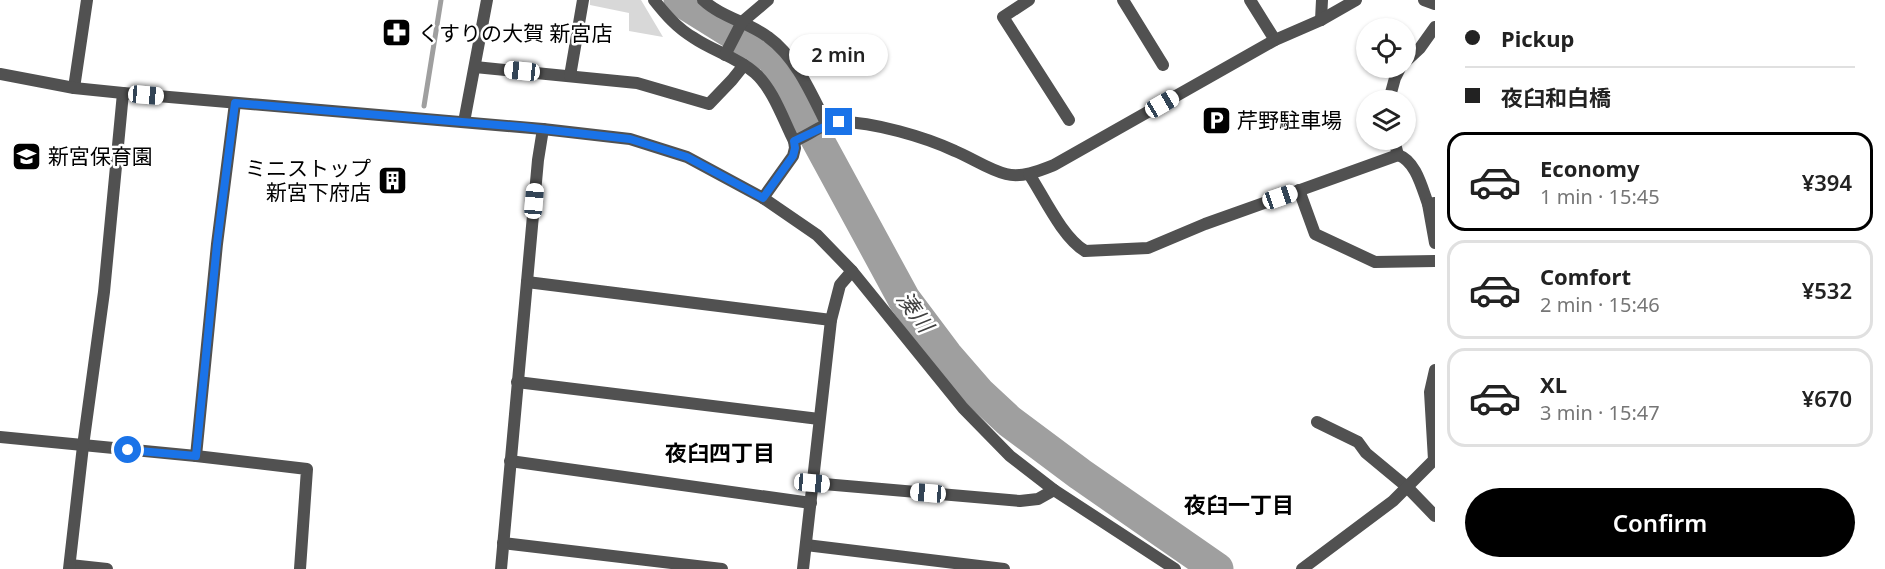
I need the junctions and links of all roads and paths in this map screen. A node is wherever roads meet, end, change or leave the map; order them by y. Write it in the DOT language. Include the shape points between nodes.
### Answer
graph roads {
  1 [pos="87,0"];
  2 [pos="488,0"];
  3 [pos="583,0"];
  4 [pos="654,0"];
  5 [pos="704,0"];
  6 [pos="768,0"];
  7 [pos="1029,0"];
  8 [pos="1123,0"];
  9 [pos="1250,0"];
  10 [pos="1322,0"];
  11 [pos="1356,0"];
  12 [pos="1424,0"];
  13 [pos="1435,4"];
  14 [pos="1321,20"];
  15 [pos="741,22"];
  16 [pos="1435,27"];
  17 [pos="1275,40"];
  18 [pos="1416,52"];
  19 [pos="725,55"];
  20 [pos="744,65"];
  21 [pos="1163,65"];
  22 [pos="475,67"];
  23 [pos="0,74"];
  24 [pos="570,76"];
  25 [pos="74,88"];
  26 [pos="123,93"];
  27 [pos="235,103"];
  28 [pos="1069,120"];
  29 [pos="464,122"];
  30 [pos="825,126"];
  31 [pos="543,129"];
  32 [pos="798,140"];
  33 [pos="1396,150"];
  34 [pos="1398,156"];
  35 [pos="1029,174"];
  36 [pos="1299,190"];
  37 [pos="763,198"];
  38 [pos="1432,204"];
  39 [pos="1435,243"];
  40 [pos="1435,261"];
  41 [pos="852,271"];
  42 [pos="527,282"];
  43 [pos="831,320"];
  44 [pos="1435,370"];
  45 [pos="518,382"];
  46 [pos="819,419"];
  47 [pos="1317,422"];
  48 [pos="0,437"];
  49 [pos="83,446"];
  50 [pos="196,456"];
  51 [pos="510,461"];
  52 [pos="812,483"];
  53 [pos="1407,487"];
  54 [pos="1054,490"];
  55 [pos="811,503"];
  56 [pos="1435,516"];
  57 [pos="503,543"];
  58 [pos="806,545"];
  59 [pos="70,567"];
  60 [pos="107,569"];
  61 [pos="300,569"];
  62 [pos="501,569"];
  63 [pos="722,569"];
  64 [pos="803,569"];
  65 [pos="1004,569"];
  66 [pos="1175,569"];
  67 [pos="1302,569"];
  1 -- 25 [label="street"];
  2 -- 22 [label="street"];
  3 -- 24 [label="street"];
  4 -- 19 [label="street" via="669,20"];
  5 -- 15 [label="street"];
  6 -- 15 [label="street"];
  7 -- 28 [label="street" via="1003,17"];
  8 -- 21 [label="street"];
  9 -- 17 [label="street"];
  10 -- 14 [label="street"];
  11 -- 14 [label="street"];
  12 -- 13 [label="street"];
  14 -- 17 [label="street"];
  15 -- 19 [label="street"];
  15 -- 30 [label="street" via="769,37 791,61"];
  16 -- 18 [label="street"];
  17 -- 35 [label="street" via="1054,165"];
  19 -- 20 [label="street"];
  20 -- 24 [label="street" via="709,104 637,83"];
  20 -- 32 [label="street" via="766,87"];
  22 -- 24 [label="street"];
  22 -- 29 [label="street"];
  23 -- 25 [label="street"];
  25 -- 26 [label="street"];
  26 -- 27 [label="street"];
  26 -- 49 [label="street" via="104,292"];
  27 -- 29 [label="street"];
  27 -- 50 [label="street"];
  29 -- 31 [label="street"];
  30 -- 32 [label="street"];
  30 -- 35 [label="street" via="839,122 888,129 952,150 1006,174"];
  31 -- 37 [label="street" via="630,139 687,157"];
  31 -- 42 [label="street"];
  32 -- 37 [label="street" via="793,156"];
  33 -- 34 [label="street"];
  34 -- 36 [label="street"];
  34 -- 38 [label="street" via="1405,158"];
  35 -- 36 [label="street" via="1063,228 1085,251 1148,248"];
  36 -- 40 [label="street" via="1315,234 1375,262"];
  37 -- 41 [label="street" via="817,235"];
  38 -- 39 [label="street"];
  41 -- 43 [label="street" via="840,285"];
  41 -- 54 [label="street" via="974,421"];
  42 -- 43 [label="street"];
  42 -- 45 [label="street"];
  43 -- 46 [label="street"];
  44 -- 53 [label="street" via="1430,392 1434,460"];
  45 -- 46 [label="street"];
  45 -- 51 [label="street"];
  46 -- 52 [label="street"];
  47 -- 53 [label="street" via="1358,442"];
  48 -- 49 [label="street"];
  49 -- 50 [label="street"];
  49 -- 59 [label="street"];
  50 -- 61 [label="street" via="307,469"];
  51 -- 55 [label="street"];
  51 -- 57 [label="street"];
  52 -- 54 [label="street" via="1020,501 1038,499"];
  52 -- 55 [label="street"];
  53 -- 56 [label="street"];
  53 -- 67 [label="street"];
  54 -- 66 [label="street"];
  55 -- 58 [label="street"];
  57 -- 62 [label="street"];
  57 -- 63 [label="street"];
  58 -- 64 [label="street"];
  58 -- 65 [label="street"];
  59 -- 60 [label="street"];
}
